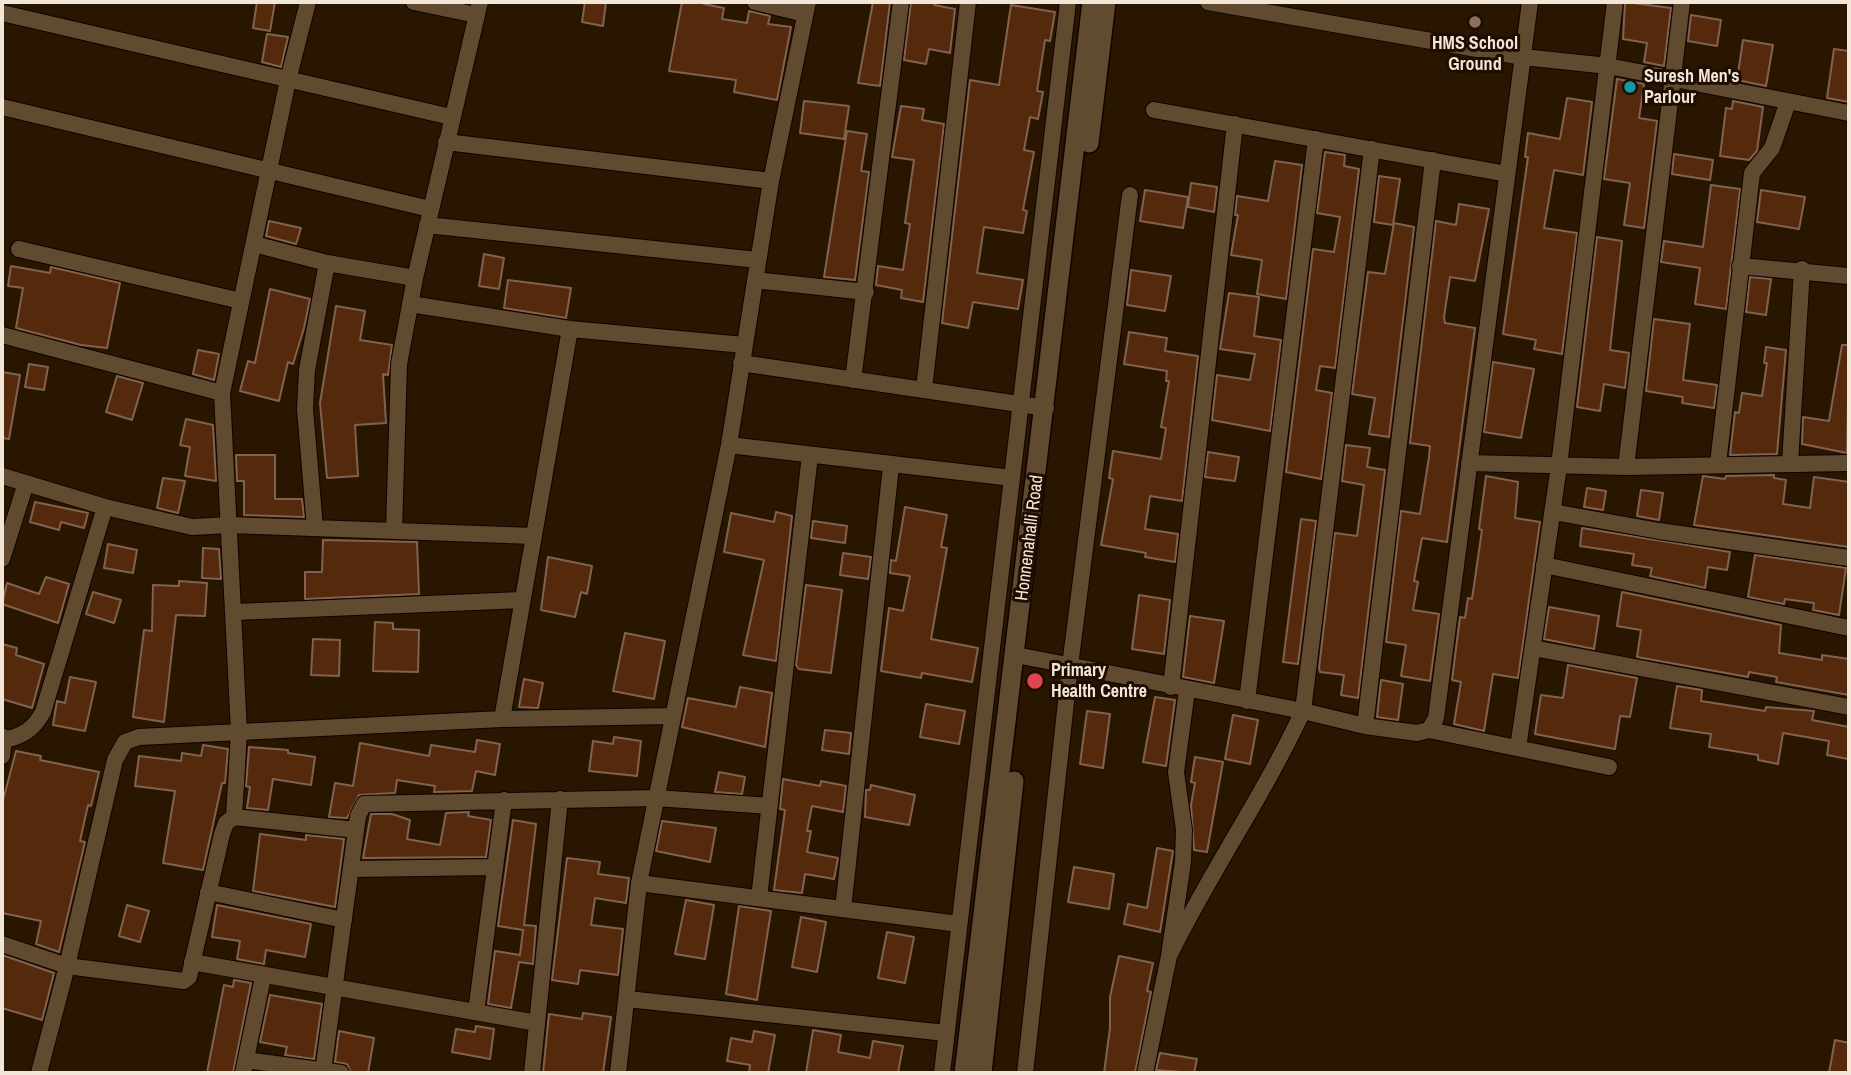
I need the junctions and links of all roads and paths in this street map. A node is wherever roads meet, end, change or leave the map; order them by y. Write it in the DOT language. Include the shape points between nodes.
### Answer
graph roads {
  1 [pos="308,2"];
  2 [pos="415,2"];
  3 [pos="755,2"];
  4 [pos="901,2"];
  5 [pos="968,2"];
  6 [pos="1068,2"];
  7 [pos="1092,2"];
  8 [pos="1106,2"];
  9 [pos="1208,2"];
  10 [pos="1530,2"];
  11 [pos="1615,2"];
  12 [pos="1682,2"];
  13 [pos="478,8"];
  14 [pos="806,8"];
  15 [pos="2,13"];
  16 [pos="1522,57"];
  17 [pos="1608,66"];
  18 [pos="1673,78"];
  19 [pos="288,80"];
  20 [pos="1788,102"];
  21 [pos="2,107"];
  22 [pos="1154,110"];
  23 [pos="1849,113"];
  24 [pos="451,117"];
  25 [pos="1235,124"];
  26 [pos="1315,139"];
  27 [pos="446,142"];
  28 [pos="1372,149"];
  29 [pos="1433,160"];
  30 [pos="270,170"];
  31 [pos="1507,174"];
  32 [pos="771,181"];
  33 [pos="1130,195"];
  34 [pos="429,217"];
  35 [pos="254,244"];
  36 [pos="19,248"];
  37 [pos="757,260"];
  38 [pos="327,263"];
  39 [pos="1741,266"];
  40 [pos="1802,269"];
  41 [pos="1849,276"];
  42 [pos="415,278"];
  43 [pos="755,280"];
  44 [pos="866,292"];
  45 [pos="241,301"];
  46 [pos="410,304"];
  47 [pos="570,329"];
  48 [pos="2,335"];
  49 [pos="744,345"];
  50 [pos="741,363"];
  51 [pos="853,380"];
  52 [pos="924,389"];
  53 [pos="222,393"];
  54 [pos="1021,403"];
  55 [pos="1046,408"];
  56 [pos="729,444"];
  57 [pos="810,455"];
  58 [pos="1469,463"];
  59 [pos="1790,463"];
  60 [pos="1849,463"];
  61 [pos="1718,464"];
  62 [pos="891,466"];
  63 [pos="1559,466"];
  64 [pos="1626,467"];
  65 [pos="2,476"];
  66 [pos="1012,478"];
  67 [pos="26,483"];
  68 [pos="105,507"];
  69 [pos="1553,512"];
  70 [pos="230,525"];
  71 [pos="315,528"];
  72 [pos="394,531"];
  73 [pos="534,536"];
  74 [pos="1849,558"];
  75 [pos="2,559"];
  76 [pos="1544,565"];
  77 [pos="522,600"];
  78 [pos="235,612"];
  79 [pos="1849,628"];
  80 [pos="1533,648"];
  81 [pos="1022,656"];
  82 [pos="1070,666"];
  83 [pos="1179,688"];
  84 [pos="1247,701"];
  85 [pos="1849,707"];
  86 [pos="1303,710"];
  87 [pos="673,716"];
  88 [pos="502,719"];
  89 [pos="1364,726"];
  90 [pos="1429,730"];
  91 [pos="239,732"];
  92 [pos="3,744"];
  93 [pos="1518,748"];
  94 [pos="1609,767"];
  95 [pos="656,798"];
  96 [pos="560,799"];
  97 [pos="503,800"];
  98 [pos="769,806"];
  99 [pos="234,817"];
  100 [pos="356,830"];
  101 [pos="495,867"];
  102 [pos="351,869"];
  103 [pos="639,883"];
  104 [pos="208,892"];
  105 [pos="759,898"];
  106 [pos="843,909"];
  107 [pos="344,920"];
  108 [pos="959,924"];
  109 [pos="2,944"];
  110 [pos="1170,956"];
  111 [pos="192,962"];
  112 [pos="67,966"];
  113 [pos="263,977"];
  114 [pos="335,988"];
  115 [pos="626,999"];
  116 [pos="476,1012"];
  117 [pos="537,1023"];
  118 [pos="946,1033"];
  119 [pos="245,1067"];
  120 [pos="323,1071"];
  121 [pos="39,1073"];
  122 [pos="341,1073"];
  123 [pos="532,1073"];
  124 [pos="618,1073"];
  125 [pos="942,1073"];
  126 [pos="964,1073"];
  127 [pos="982,1073"];
  128 [pos="1025,1073"];
  129 [pos="1145,1073"];
  1 -- 19 [label="street"];
  2 -- 13 [label="street"];
  3 -- 14 [label="street"];
  4 -- 44 [label="street"];
  5 -- 52 [label="street"];
  6 -- 54 [label="street"];
  7 -- 55 [label="street, Honnenahalli Road"];
  8 -- 81 [label="street, Honnenahalli Road"];
  9 -- 16 [label="street"];
  10 -- 16 [label="street"];
  11 -- 17 [label="street"];
  12 -- 18 [label="street"];
  13 -- 24 [label="street"];
  14 -- 32 [label="street"];
  15 -- 19 [label="street"];
  16 -- 17 [label="street"];
  16 -- 31 [label="street"];
  17 -- 18 [label="street"];
  17 -- 63 [label="street"];
  18 -- 20 [label="street"];
  18 -- 64 [label="street"];
  19 -- 24 [label="street"];
  19 -- 30 [label="street"];
  20 -- 23 [label="street"];
  20 -- 39 [label="street" via="1772,148 1752,173"];
  21 -- 30 [label="street"];
  22 -- 25 [label="street"];
  24 -- 27 [label="street"];
  25 -- 26 [label="street"];
  25 -- 83 [label="street"];
  26 -- 28 [label="street"];
  26 -- 84 [label="street"];
  27 -- 32 [label="street"];
  27 -- 34 [label="street"];
  28 -- 29 [label="street"];
  28 -- 86 [label="street"];
  29 -- 31 [label="street"];
  29 -- 89 [label="street"];
  30 -- 34 [label="street"];
  30 -- 35 [label="street"];
  31 -- 58 [label="street"];
  32 -- 37 [label="street"];
  33 -- 82 [label="street"];
  34 -- 37 [label="street"];
  34 -- 42 [label="street"];
  35 -- 38 [label="street"];
  35 -- 45 [label="street"];
  36 -- 45 [label="street"];
  37 -- 43 [label="street"];
  38 -- 42 [label="street"];
  38 -- 71 [label="street" via="307,370 305,409"];
  39 -- 40 [label="street"];
  39 -- 61 [label="street"];
  40 -- 41 [label="street"];
  40 -- 59 [label="street"];
  42 -- 46 [label="street"];
  43 -- 44 [label="street"];
  43 -- 49 [label="street"];
  44 -- 51 [label="street"];
  45 -- 53 [label="street"];
  46 -- 47 [label="street"];
  46 -- 72 [label="street" via="397,385"];
  47 -- 49 [label="street"];
  47 -- 73 [label="street"];
  48 -- 53 [label="street"];
  49 -- 50 [label="street"];
  50 -- 51 [label="street"];
  50 -- 56 [label="street"];
  51 -- 52 [label="street"];
  52 -- 54 [label="street"];
  53 -- 70 [label="street"];
  54 -- 55 [label="street"];
  54 -- 66 [label="street"];
  55 -- 81 [label="street, Honnenahalli Road"];
  56 -- 57 [label="street"];
  56 -- 87 [label="street"];
  57 -- 62 [label="street"];
  57 -- 98 [label="street"];
  58 -- 63 [label="street"];
  58 -- 90 [label="street" via="1436,718"];
  59 -- 60 [label="street"];
  59 -- 61 [label="street"];
  61 -- 64 [label="street"];
  62 -- 66 [label="street"];
  62 -- 106 [label="street"];
  63 -- 64 [label="street"];
  63 -- 69 [label="street"];
  65 -- 67 [label="street"];
  66 -- 108 [label="street"];
  67 -- 68 [label="street"];
  67 -- 75 [label="street"];
  68 -- 70 [label="street" via="192,527"];
  68 -- 92 [label="street" via="43,712 36,726"];
  69 -- 74 [label="street"];
  69 -- 76 [label="street"];
  70 -- 71 [label="street"];
  70 -- 78 [label="street"];
  71 -- 72 [label="street"];
  72 -- 73 [label="street"];
  73 -- 77 [label="street"];
  76 -- 79 [label="street"];
  76 -- 80 [label="street"];
  77 -- 78 [label="street"];
  77 -- 88 [label="street"];
  78 -- 91 [label="street"];
  80 -- 85 [label="street"];
  80 -- 93 [label="street"];
  81 -- 82 [label="street"];
  81 -- 126 [label="street, Honnenahalli Road"];
  81 -- 127 [label="street, Honnenahalli Road"];
  82 -- 83 [label="street"];
  82 -- 128 [label="street"];
  83 -- 84 [label="street"];
  83 -- 110 [label="street" via="1176,772 1183,862"];
  84 -- 86 [label="street"];
  86 -- 89 [label="street"];
  86 -- 110 [label="street"];
  87 -- 88 [label="street"];
  87 -- 95 [label="street"];
  88 -- 91 [label="street"];
  89 -- 90 [label="street" via="1417,733"];
  90 -- 93 [label="street"];
  91 -- 99 [label="street"];
  91 -- 112 [label="street" via="139,737 125,742 116,760"];
  93 -- 94 [label="street"];
  95 -- 96 [label="street"];
  95 -- 98 [label="street"];
  95 -- 103 [label="street"];
  96 -- 97 [label="street"];
  96 -- 117 [label="street"];
  97 -- 100 [label="street" via="364,804"];
  97 -- 101 [label="street"];
  98 -- 105 [label="street"];
  99 -- 100 [label="street"];
  99 -- 104 [label="street" via="226,822"];
  100 -- 102 [label="street"];
  101 -- 102 [label="street"];
  101 -- 116 [label="street"];
  102 -- 107 [label="street"];
  103 -- 105 [label="street"];
  103 -- 115 [label="street"];
  104 -- 107 [label="street"];
  104 -- 111 [label="street"];
  105 -- 106 [label="street"];
  106 -- 108 [label="street"];
  107 -- 114 [label="street"];
  108 -- 118 [label="street"];
  109 -- 112 [label="street"];
  110 -- 129 [label="street"];
  111 -- 112 [label="street" via="189,977 176,982"];
  111 -- 113 [label="street"];
  112 -- 121 [label="street"];
  113 -- 114 [label="street"];
  113 -- 119 [label="street"];
  114 -- 116 [label="street"];
  114 -- 120 [label="street"];
  115 -- 118 [label="street"];
  115 -- 124 [label="street"];
  116 -- 117 [label="street"];
  117 -- 123 [label="street"];
  118 -- 125 [label="street"];
  119 -- 120 [label="street"];
  120 -- 122 [label="street"];
}
